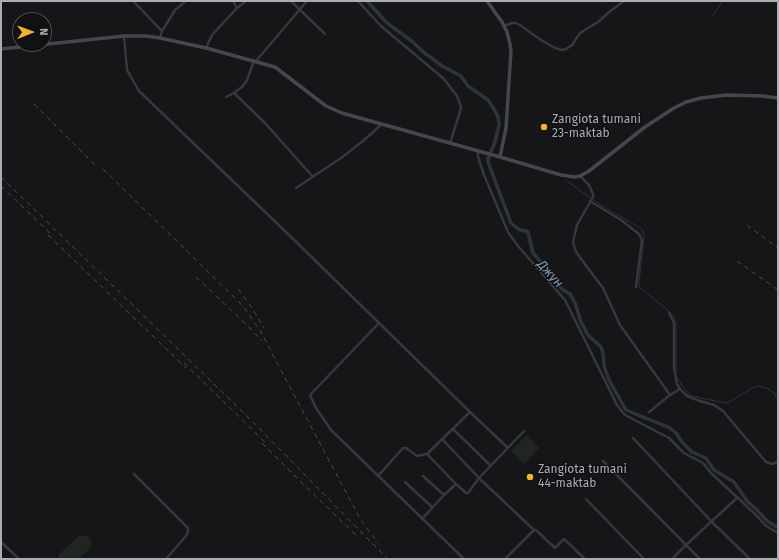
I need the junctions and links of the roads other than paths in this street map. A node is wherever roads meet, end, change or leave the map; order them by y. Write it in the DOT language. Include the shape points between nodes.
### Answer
graph roads {
  1 [pos="133,1"];
  2 [pos="186,1"];
  3 [pos="233,1"];
  4 [pos="246,1"];
  5 [pos="291,1"];
  6 [pos="307,1"];
  7 [pos="358,1"];
  8 [pos="487,1"];
  9 [pos="624,1"];
  10 [pos="238,8"];
  11 [pos="299,9"];
  12 [pos="504,26"];
  13 [pos="162,31"];
  14 [pos="325,34"];
  15 [pos="124,36"];
  16 [pos="160,38"];
  17 [pos="206,48"];
  18 [pos="1,49"];
  19 [pos="256,61"];
  20 [pos="234,93"];
  21 [pos="226,97"];
  22 [pos="778,98"];
  23 [pos="382,124"];
  24 [pos="450,143"];
  25 [pos="478,151"];
  26 [pos="500,157"];
  27 [pos="313,176"];
  28 [pos="580,176"];
  29 [pos="296,188"];
  30 [pos="591,200"];
  31 [pos="636,287"];
  32 [pos="669,313"];
  33 [pos="379,323"];
  34 [pos="680,389"];
  35 [pos="670,395"];
  36 [pos="470,412"];
  37 [pos="649,412"];
  38 [pos="453,429"];
  39 [pos="524,431"];
  40 [pos="633,438"];
  41 [pos="442,439"];
  42 [pos="508,448"];
  43 [pos="427,454"];
  44 [pos="603,461"];
  45 [pos="778,462"];
  46 [pos="491,466"];
  47 [pos="134,474"];
  48 [pos="378,476"];
  49 [pos="423,476"];
  50 [pos="479,478"];
  51 [pos="405,482"];
  52 [pos="456,484"];
  53 [pos="444,495"];
  54 [pos="738,498"];
  55 [pos="586,499"];
  56 [pos="432,507"];
  57 [pos="422,519"];
  58 [pos="712,522"];
  59 [pos="534,530"];
  60 [pos="778,533"];
  61 [pos="1,542"];
  62 [pos="686,545"];
  63 [pos="19,559"];
  64 [pos="166,559"];
  65 [pos="464,559"];
  66 [pos="505,559"];
  67 [pos="585,559"];
  68 [pos="644,559"];
  69 [pos="672,559"];
  70 [pos="700,559"];
  71 [pos="750,559"];
  1 -- 13 [label="street"];
  2 -- 13 [label="street" via="175,10"];
  3 -- 10 [label="street"];
  4 -- 10 [label="street"];
  5 -- 11 [label="street"];
  6 -- 11 [label="street"];
  7 -- 24 [label="street" via="381,26 444,79 457,96 461,107"];
  8 -- 12 [label="main road"];
  9 -- 12 [label="street" via="598,22 580,32 572,45 562,50 540,40 516,23"];
  10 -- 17 [label="street" via="212,36"];
  11 -- 14 [label="street"];
  11 -- 19 [label="street"];
  12 -- 26 [label="main road" via="511,51 506,128"];
  13 -- 16 [label="street"];
  15 -- 16 [label="main road"];
  15 -- 18 [label="main road"];
  15 -- 33 [label="street" via="127,70 139,91"];
  16 -- 17 [label="main road"];
  17 -- 19 [label="main road"];
  19 -- 20 [label="street" via="243,86"];
  19 -- 23 [label="main road" via="275,67 326,106"];
  20 -- 21 [label="street"];
  20 -- 27 [label="street"];
  22 -- 28 [label="main road" via="726,95 686,102 651,123"];
  23 -- 24 [label="main road"];
  23 -- 27 [label="street" via="342,158"];
  24 -- 25 [label="main road"];
  25 -- 26 [label="main road"];
  25 -- 54 [label="street" via="484,176 508,232 565,300 617,405 625,415 669,438 684,453 703,463 711,474"];
  26 -- 28 [label="main road" via="561,175"];
  27 -- 29 [label="street"];
  28 -- 30 [label="street" via="589,185 593,194"];
  30 -- 31 [label="street" via="639,234 642,240"];
  30 -- 35 [label="street" via="577,225 574,242 576,252 603,288 620,326"];
  32 -- 34 [label="street" via="674,323 674,368"];
  33 -- 36 [label="street"];
  33 -- 48 [label="street" via="310,395 331,430"];
  34 -- 35 [label="street"];
  34 -- 45 [label="street" via="687,396 714,405 723,411 766,462"];
  35 -- 37 [label="street"];
  36 -- 38 [label="street"];
  36 -- 42 [label="street"];
  38 -- 41 [label="street"];
  38 -- 46 [label="street"];
  39 -- 42 [label="street"];
  40 -- 58 [label="street"];
  41 -- 43 [label="street"];
  41 -- 50 [label="street"];
  42 -- 46 [label="street"];
  43 -- 48 [label="street" via="417,456 403,448"];
  43 -- 52 [label="street"];
  44 -- 62 [label="street"];
  46 -- 50 [label="street"];
  47 -- 64 [label="street" via="188,528 186,536"];
  48 -- 57 [label="street"];
  49 -- 53 [label="street"];
  50 -- 52 [label="street" via="467,494"];
  50 -- 59 [label="street"];
  51 -- 56 [label="street"];
  52 -- 53 [label="street"];
  53 -- 56 [label="street"];
  54 -- 58 [label="street"];
  54 -- 60 [label="street" via="766,526"];
  55 -- 68 [label="street"];
  56 -- 57 [label="street"];
  57 -- 65 [label="street"];
  58 -- 62 [label="street"];
  58 -- 71 [label="street"];
  59 -- 66 [label="street"];
  59 -- 67 [label="street" via="555,548 564,539"];
  61 -- 63 [label="street"];
  62 -- 69 [label="street"];
  62 -- 70 [label="street"];
}
